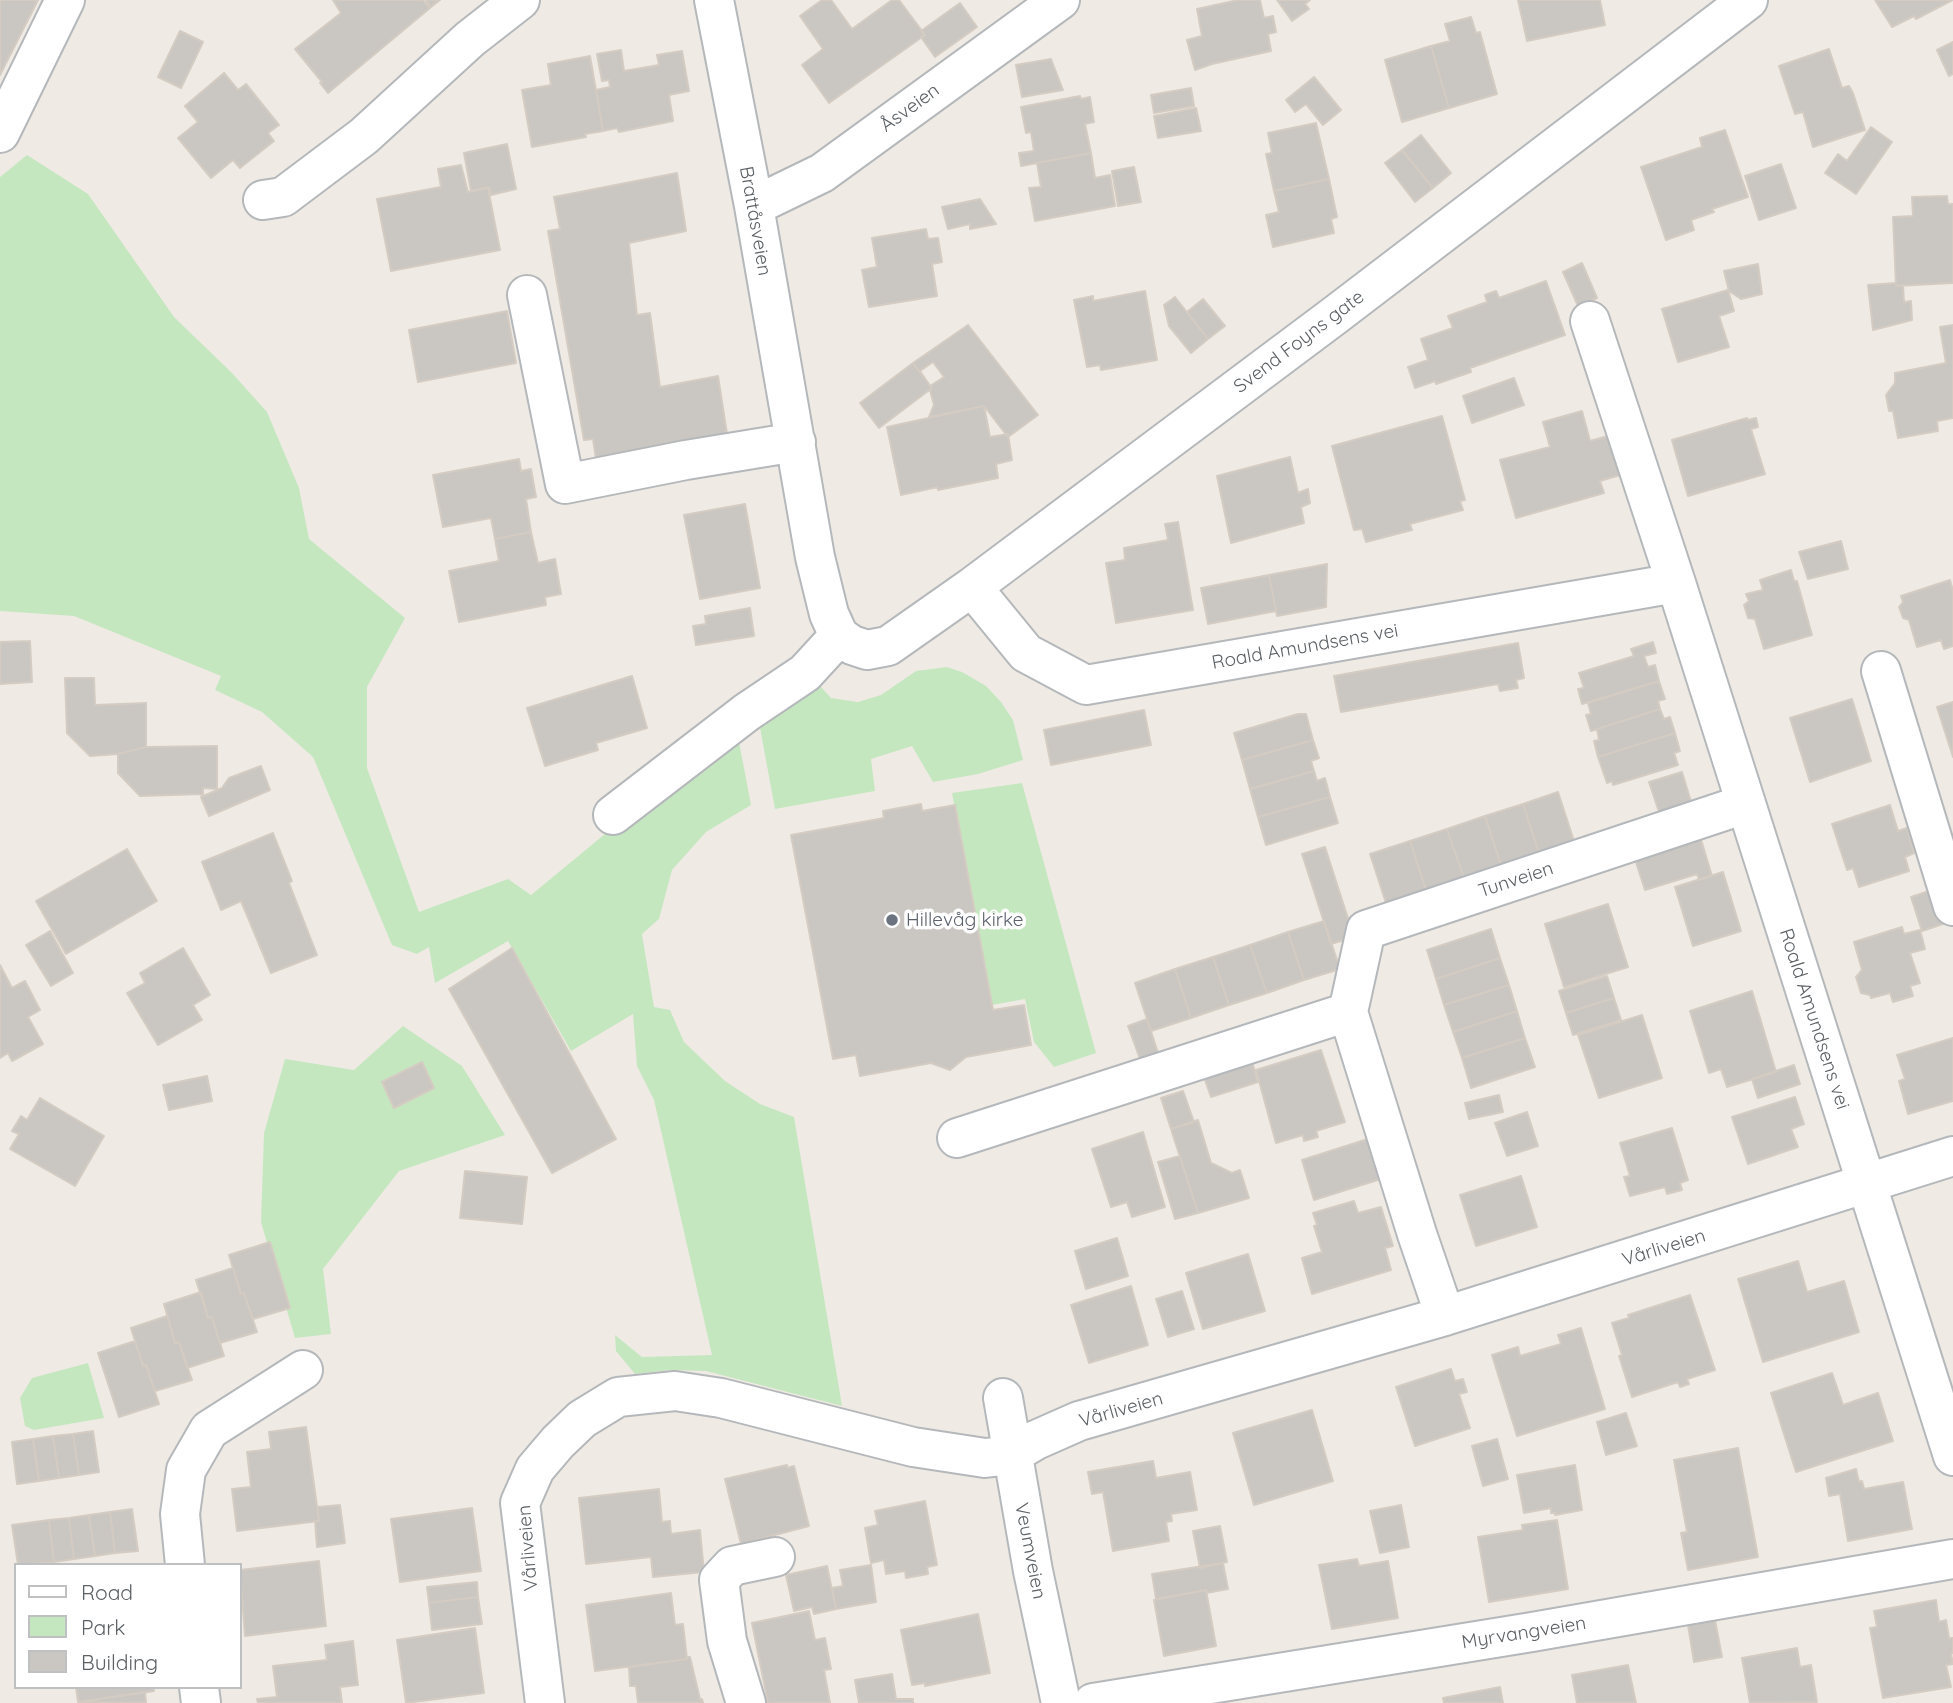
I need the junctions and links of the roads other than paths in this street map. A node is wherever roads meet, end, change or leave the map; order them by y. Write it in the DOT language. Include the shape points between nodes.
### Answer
graph roads {
  1 [pos="65,0"];
  2 [pos="520,0"];
  3 [pos="714,0"];
  4 [pos="1060,0"];
  5 [pos="1748,0"];
  6 [pos="0,133"];
  7 [pos="263,200"];
  8 [pos="754,206"];
  9 [pos="527,295"];
  10 [pos="1590,321"];
  11 [pos="796,442"];
  12 [pos="1676,583"];
  13 [pos="972,587"];
  14 [pos="839,636"];
  15 [pos="1881,671"];
  16 [pos="1745,804"];
  17 [pos="613,815"];
  18 [pos="1953,906"];
  19 [pos="1348,1012"];
  20 [pos="957,1138"];
  21 [pos="1953,1156"];
  22 [pos="1866,1184"];
  23 [pos="1446,1316"];
  24 [pos="303,1370"];
  25 [pos="1003,1398"];
  26 [pos="1012,1455"];
  27 [pos="1953,1456"];
  28 [pos="775,1557"];
  29 [pos="1953,1559"];
  30 [pos="184,1563"];
  31 [pos="545,1703"];
  32 [pos="746,1703"];
  33 [pos="1061,1703"];
  34 [pos="1093,1703"];
  1 -- 6 [label="street"];
  2 -- 7 [label="street" via="364,136 283,197"];
  3 -- 8 [label="street, Brattåsveien"];
  4 -- 8 [label="street, Åsveien" via="822,173"];
  5 -- 13 [label="street, Svend Foyns gate"];
  8 -- 11 [label="street, Brattåsveien"];
  9 -- 11 [label="street" via="565,484"];
  10 -- 12 [label="street, Roald Amundsens vei"];
  11 -- 14 [label="street, Brattåsveien" via="815,557"];
  12 -- 13 [label="street, Roald Amundsens vei" via="1086,685 1026,653"];
  12 -- 16 [label="street, Roald Amundsens vei"];
  13 -- 14 [label="street, Svend Foyns gate" via="888,646 867,650"];
  14 -- 17 [label="street" via="805,673"];
  15 -- 18 [label="street"];
  16 -- 19 [label="street, Tunveien" via="1366,930"];
  16 -- 22 [label="street, Roald Amundsens vei"];
  19 -- 20 [label="street"];
  19 -- 23 [label="street, Tunveien"];
  21 -- 22 [label="street, Vårliveien"];
  22 -- 23 [label="street, Vårliveien"];
  22 -- 27 [label="street, Roald Amundsens vei"];
  23 -- 26 [label="street, Vårliveien" via="1079,1421"];
  24 -- 30 [label="street" via="209,1430 186,1470 180,1514"];
  25 -- 26 [label="street, Veumveien"];
  26 -- 31 [label="street, Vårliveien" via="985,1458 914,1447 721,1398 675,1391 618,1397 582,1419 558,1443 535,1469 520,1503"];
  26 -- 33 [label="street, Veumveien"];
  28 -- 32 [label="street" via="732,1566 719,1580 727,1641"];
  29 -- 34 [label="street, Myrvangveien"];
}
